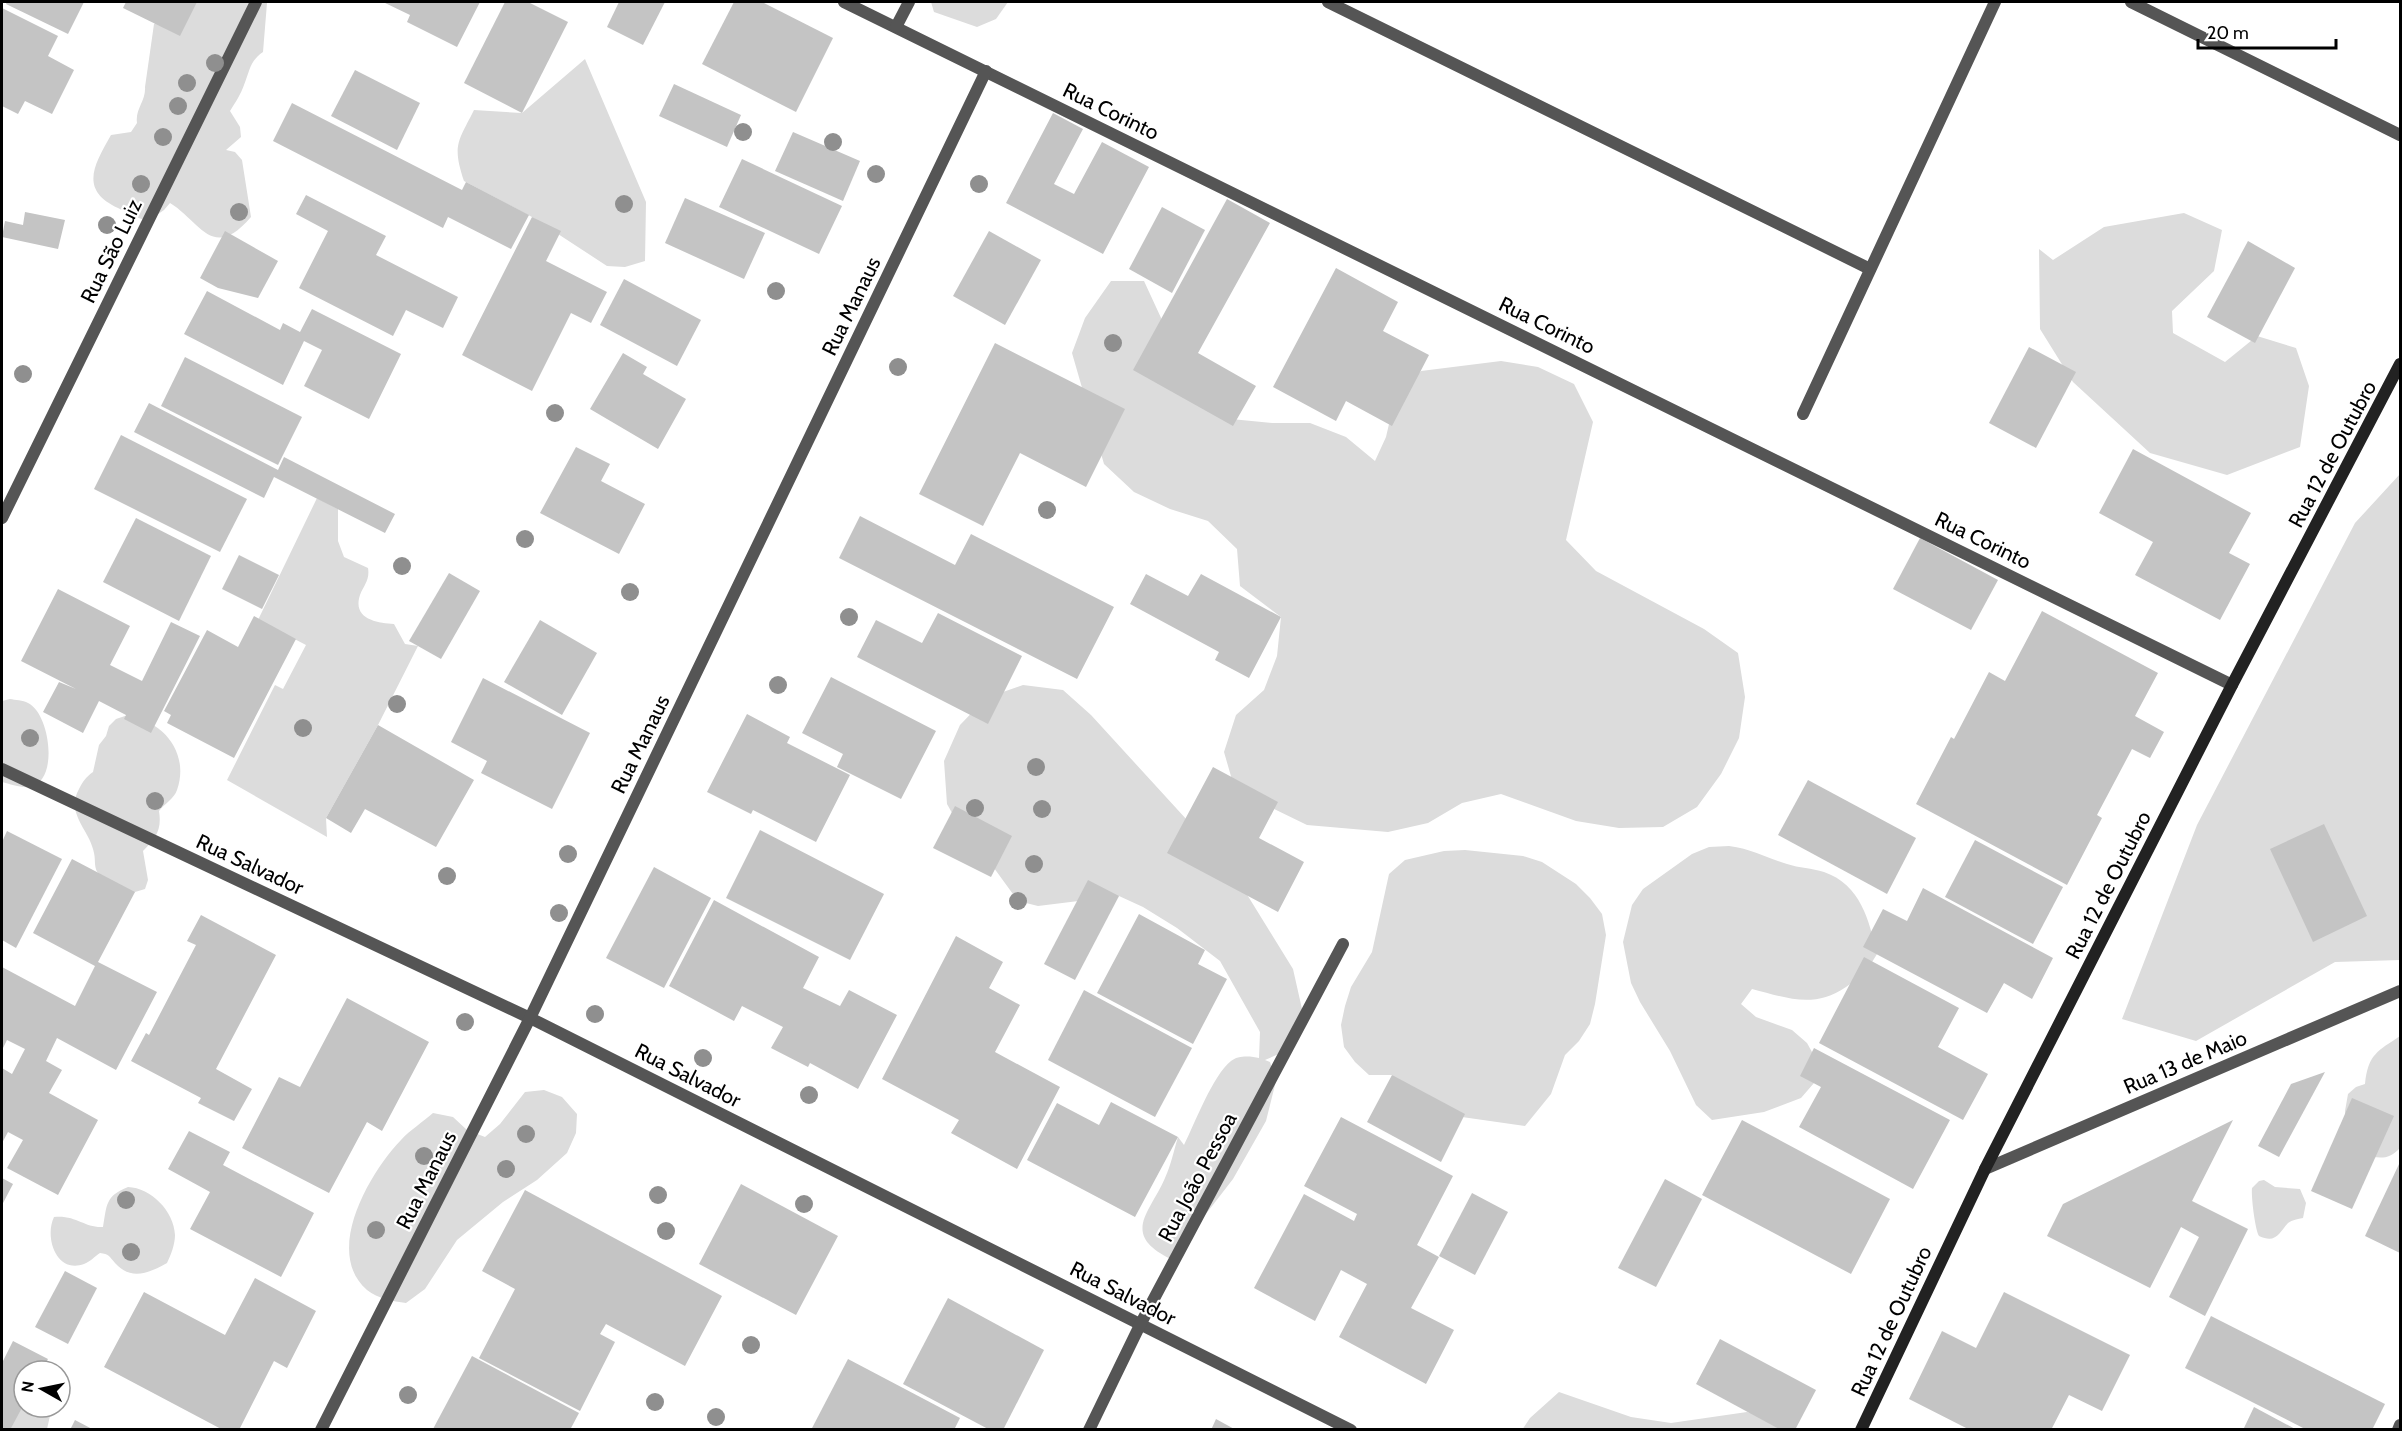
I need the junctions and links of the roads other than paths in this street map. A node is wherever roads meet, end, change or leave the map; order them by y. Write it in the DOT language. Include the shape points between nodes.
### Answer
graph roads {
  1 [pos="256,2"];
  2 [pos="844,2"];
  3 [pos="909,2"];
  4 [pos="1328,2"];
  5 [pos="1995,2"];
  6 [pos="2131,2"];
  7 [pos="896,27"];
  8 [pos="986,71"];
  9 [pos="2400,135"];
  10 [pos="1870,269"];
  11 [pos="2400,364"];
  12 [pos="1803,414"];
  13 [pos="2,518"];
  14 [pos="2232,685"];
  15 [pos="2,769"];
  16 [pos="1343,944"];
  17 [pos="2400,991"];
  18 [pos="530,1018"];
  19 [pos="1985,1169"];
  20 [pos="1141,1323"];
  21 [pos="2400,1425"];
  22 [pos="321,1430"];
  23 [pos="1089,1430"];
  24 [pos="1351,1430"];
  25 [pos="1861,1430"];
  26 [pos="2398,1430"];
  1 -- 13 [label="street, Rua São Luiz"];
  2 -- 7 [label="street, Rua Corinto"];
  3 -- 7 [label="street"];
  4 -- 10 [label="street"];
  5 -- 10 [label="street"];
  6 -- 9 [label="street"];
  7 -- 8 [label="street, Rua Corinto"];
  8 -- 14 [label="street, Rua Corinto"];
  8 -- 18 [label="street, Rua Manaus"];
  10 -- 12 [label="street"];
  11 -- 14 [label="main road, Rua 12 de Outubro"];
  14 -- 19 [label="main road, Rua 12 de Outubro"];
  15 -- 18 [label="street, Rua Salvador"];
  16 -- 20 [label="street, Rua João Pessoa"];
  17 -- 19 [label="street, Rua 13 de Maio"];
  18 -- 20 [label="street, Rua Salvador"];
  18 -- 22 [label="street, Rua Manaus"];
  19 -- 25 [label="main road, Rua 12 de Outubro"];
  20 -- 23 [label="street, Rua João Pessoa"];
  20 -- 24 [label="street, Rua Salvador"];
  21 -- 26 [label="street"];
}
